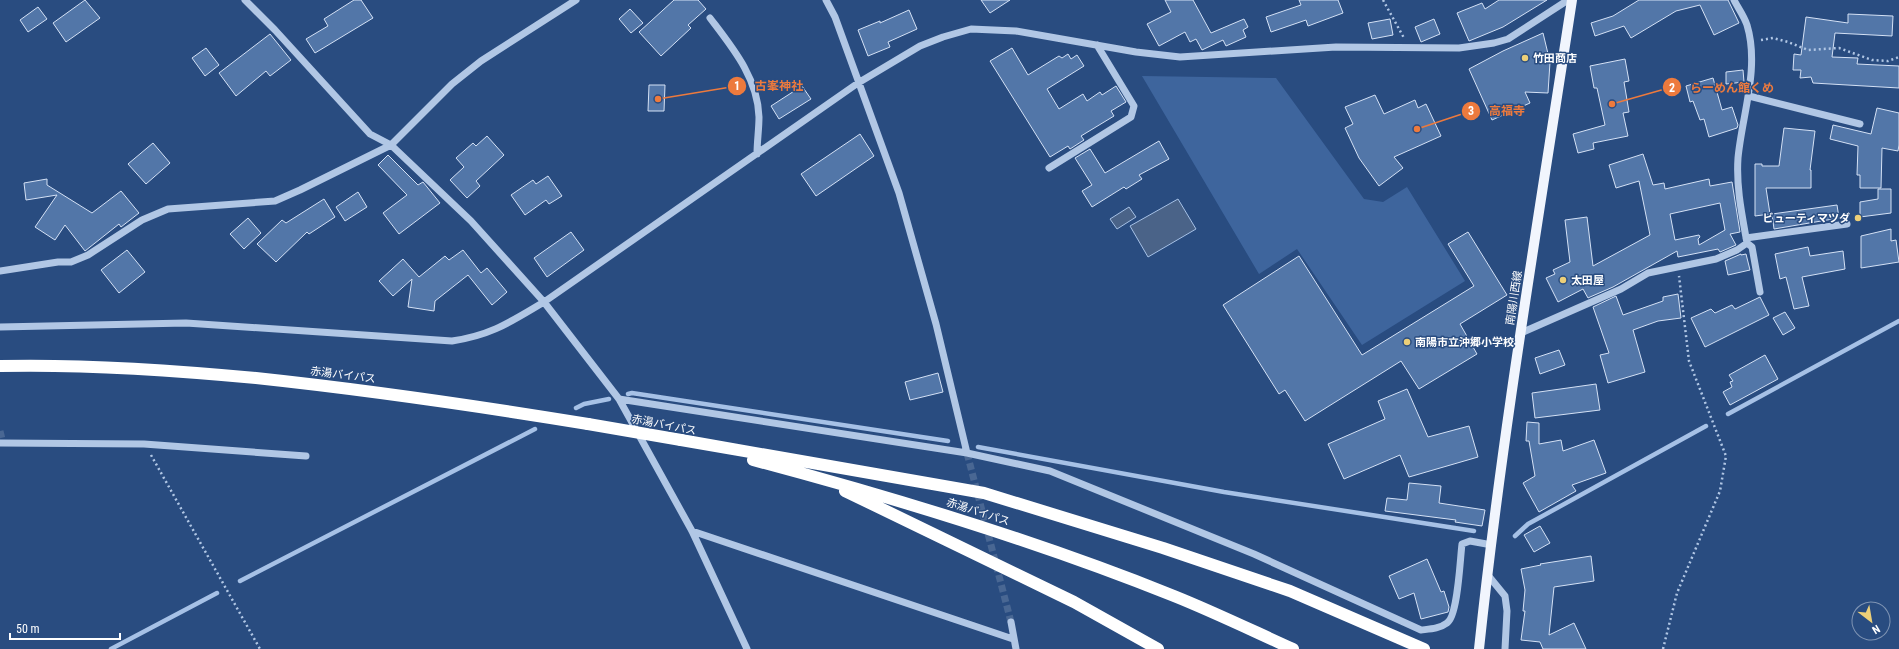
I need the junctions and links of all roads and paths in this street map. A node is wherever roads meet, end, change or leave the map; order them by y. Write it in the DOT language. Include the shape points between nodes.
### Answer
graph roads {
  1 [pos="245,0"];
  2 [pos="576,0"];
  3 [pos="826,0"];
  4 [pos="1383,0"];
  5 [pos="1568,0"];
  6 [pos="1572,0"];
  7 [pos="1734,0"];
  8 [pos="710,18"];
  9 [pos="1749,41"];
  10 [pos="1098,45"];
  11 [pos="1410,47"];
  12 [pos="1899,57"];
  13 [pos="858,83"];
  14 [pos="1749,96"];
  15 [pos="1860,124"];
  16 [pos="391,146"];
  17 [pos="757,154"];
  18 [pos="1049,168"];
  19 [pos="1847,224"];
  20 [pos="1746,240"];
  21 [pos="1678,268"];
  22 [pos="0,270"];
  23 [pos="1760,292"];
  24 [pos="544,302"];
  25 [pos="0,327"];
  26 [pos="1521,333"];
  27 [pos="0,366"];
  28 [pos="619,398"];
  29 [pos="681,440"];
  30 [pos="0,443"];
  31 [pos="144,444"];
  32 [pos="967,453"];
  33 [pos="306,456"];
  34 [pos="814,476"];
  35 [pos="692,531"];
  36 [pos="1492,545"];
  37 [pos="1487,574"];
  38 [pos="1010,622"];
  39 [pos="1013,639"];
  40 [pos="260,649"];
  41 [pos="747,649"];
  42 [pos="1016,649"];
  43 [pos="1158,649"];
  44 [pos="1293,649"];
  45 [pos="1424,649"];
  46 [pos="1479,649"];
  47 [pos="1505,649"];
  48 [pos="1663,649"];
  1 -- 16 [label="street" via="370,134"];
  2 -- 16 [label="street" via="481,61 452,84"];
  3 -- 13 [label="street" via="835,17"];
  4 -- 11 [label="path"];
  5 -- 11 [label="street" via="1508,39 1459,48"];
  6 -- 26 [label="main road, 南陽川西線"];
  7 -- 9 [label="street" via="1747,25"];
  8 -- 17 [label="street" via="732,46 754,88 759,116"];
  9 -- 12 [label="path" via="1773,38 1808,50 1839,48 1872,60 1888,61"];
  9 -- 14 [label="street"];
  10 -- 11 [label="street" via="1180,57 1336,47"];
  10 -- 13 [label="street" via="1016,31 971,29 920,46"];
  10 -- 18 [label="street" via="1134,106 1131,117"];
  13 -- 17 [label="street"];
  13 -- 32 [label="street" via="899,193 936,324"];
  14 -- 15 [label="street"];
  14 -- 20 [label="street" via="1738,159 1738,196"];
  16 -- 22 [label="street" via="274,201 168,209 142,220 77,260"];
  16 -- 24 [label="street" via="471,221"];
  17 -- 24 [label="street"];
  19 -- 20 [label="street"];
  20 -- 21 [label="street" via="1737,250 1716,259"];
  20 -- 23 [label="street" via="1752,247"];
  21 -- 26 [label="street" via="1648,274 1621,289"];
  21 -- 48 [label="path" via="1689,361 1726,456 1720,491 1677,593"];
  24 -- 25 [label="street" via="497,330 474,338 452,340 186,323"];
  24 -- 28 [label="street"];
  26 -- 36 [label="main road, 南陽川西線"];
  27 -- 29 [label="highway, 赤湯バイパス, bridge" via="175,370 321,385 453,402"];
  28 -- 32 [label="street"];
  28 -- 35 [label="street"];
  29 -- 34 [label="highway, 赤湯バイパス"];
  29 -- 45 [label="highway" via="984,493 1163,548 1290,591"];
  30 -- 31 [label="street"];
  31 -- 33 [label="street"];
  31 -- 40 [label="path"];
  32 -- 36 [label="street" via="1050,471 1254,554 1421,630 1436,628 1449,622 1455,610 1462,544 1470,541"];
  34 -- 43 [label="highway" via="1074,602"];
  34 -- 44 [label="highway, 赤湯バイパス" via="925,508 1085,562 1175,597"];
  35 -- 39 [label="street"];
  35 -- 41 [label="street"];
  36 -- 37 [label="main road, 南陽川西線"];
  37 -- 46 [label="main road, 南陽川西線"];
  37 -- 47 [label="street" via="1505,596"];
  38 -- 39 [label="street"];
  39 -- 42 [label="street"];
}
